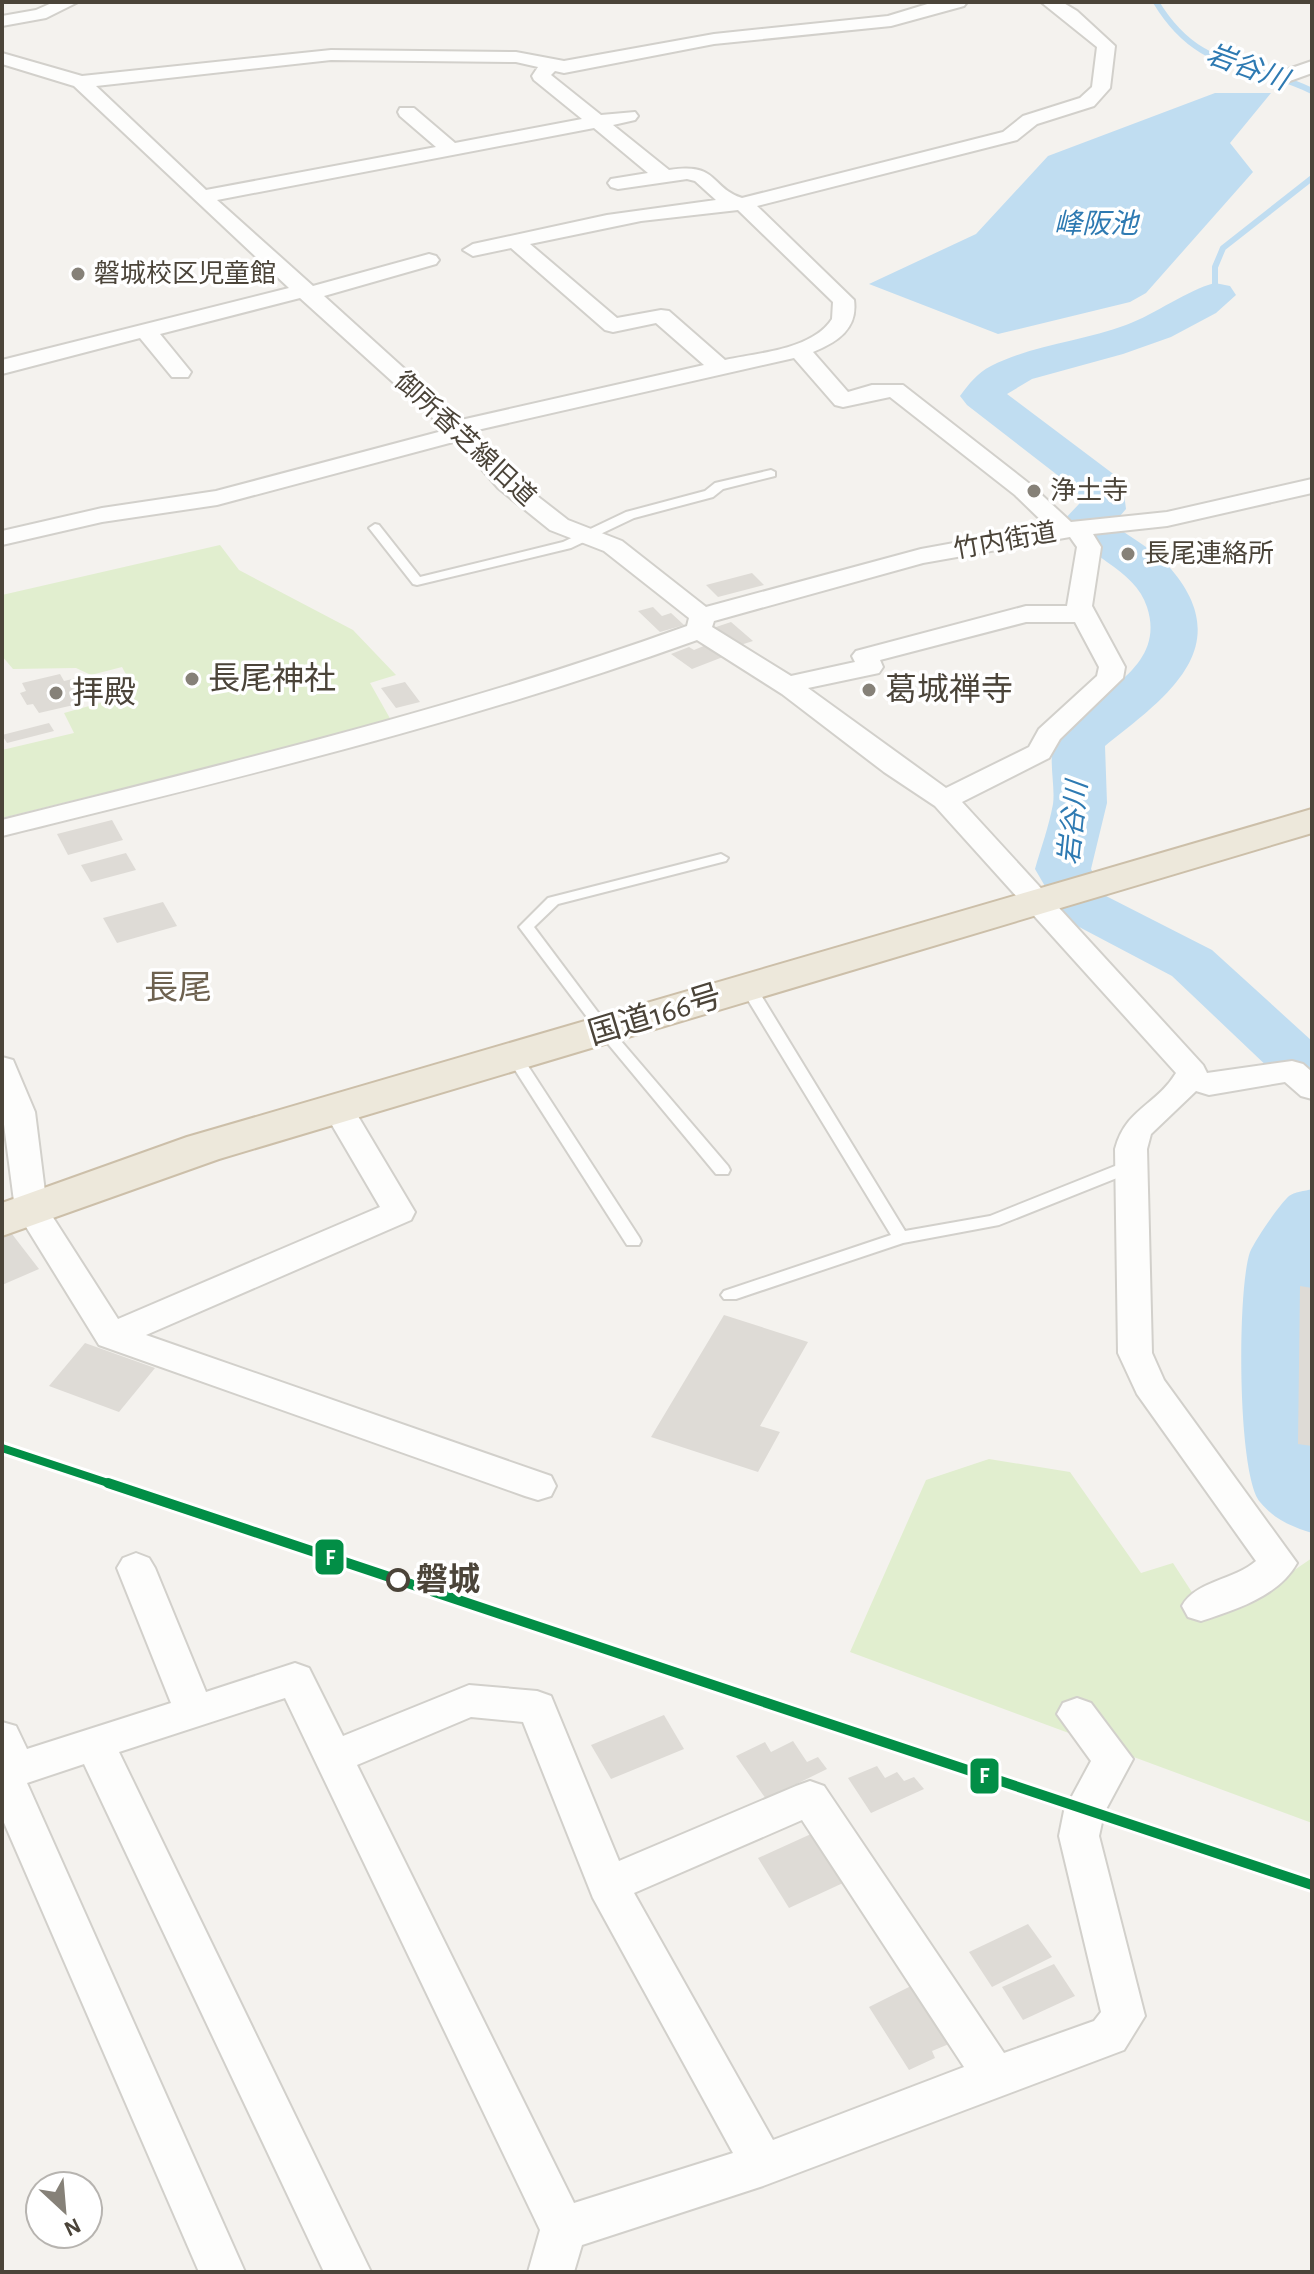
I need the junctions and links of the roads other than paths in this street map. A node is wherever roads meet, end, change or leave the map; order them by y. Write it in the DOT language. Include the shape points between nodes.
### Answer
graph roads {
  1 [pos="69,2"];
  2 [pos="958,2"];
  3 [pos="1050,2"];
  4 [pos="2,21"];
  5 [pos="2,58"];
  6 [pos="550,64"];
  7 [pos="1312,67"];
  8 [pos="1287,76"];
  9 [pos="81,82"];
  10 [pos="407,112"];
  11 [pos="628,116"];
  12 [pos="598,122"];
  13 [pos="452,150"];
  14 [pos="662,174"];
  15 [pos="618,183"];
  16 [pos="202,197"];
  17 [pos="738,205"];
  18 [pos="515,241"];
  19 [pos="473,250"];
  20 [pos="429,260"];
  21 [pos="307,292"];
  22 [pos="145,330"];
  23 [pos="799,350"];
  24 [pos="2,367"];
  25 [pos="719,367"];
  26 [pos="180,372"];
  27 [pos="459,430"];
  28 [pos="771,474"];
  29 [pos="1312,486"];
  30 [pos="375,528"];
  31 [pos="1081,528"];
  32 [pos="590,537"];
  33 [pos="2,538"];
  34 [pos="1084,614"];
  35 [pos="700,623"];
  36 [pos="787,685"];
  37 [pos="945,800"];
  38 [pos="1312,821"];
  39 [pos="2,828"];
  40 [pos="721,858"];
  41 [pos="1034,901"];
  42 [pos="748,987"];
  43 [pos="604,1030"];
  44 [pos="514,1056"];
  45 [pos="2,1067"];
  46 [pos="1189,1078"];
  47 [pos="1312,1089"];
  48 [pos="338,1108"];
  49 [pos="11,1115"];
  50 [pos="1131,1166"];
  51 [pos="722,1170"];
  52 [pos="16,1215"];
  53 [pos="901,1238"];
  54 [pos="633,1241"];
  55 [pos="730,1295"];
  56 [pos="111,1336"];
  57 [pos="538,1486"];
  58 [pos="136,1568"];
  59 [pos="1201,1606"];
  60 [pos="194,1711"];
  61 [pos="1077,1714"];
  62 [pos="94,1742"];
  63 [pos="333,1758"];
  64 [pos="5,1764"];
  65 [pos="608,1885"];
  66 [pos="995,2076"];
  67 [pos="763,2165"];
  68 [pos="557,2251"];
  69 [pos="222,2272"];
  70 [pos="348,2272"];
  1 -- 4 [label="street"];
  2 -- 6 [label="street" via="891,21 714,39 564,67"];
  3 -- 17 [label="street" via="1106,46 1101,88 1087,102 1030,120 1010,136"];
  5 -- 9 [label="street, 御所香芝線旧道"];
  6 -- 9 [label="street" via="516,57 331,55"];
  6 -- 12 [label="street" via="541,76"];
  7 -- 8 [label="street"];
  9 -- 16 [label="street, 御所香芝線旧道"];
  10 -- 13 [label="street"];
  11 -- 12 [label="street"];
  12 -- 13 [label="street"];
  12 -- 14 [label="street"];
  13 -- 16 [label="street"];
  14 -- 15 [label="street"];
  14 -- 17 [label="street" via="702,177"];
  16 -- 21 [label="street, 御所香芝線旧道"];
  17 -- 18 [label="street" via="675,210"];
  17 -- 23 [label="street" via="843,300 846,310 839,329"];
  18 -- 19 [label="street"];
  18 -- 25 [label="street" via="613,325 661,316"];
  20 -- 21 [label="street"];
  21 -- 22 [label="street"];
  21 -- 27 [label="street, 御所香芝線旧道"];
  22 -- 24 [label="street"];
  22 -- 26 [label="street"];
  23 -- 25 [label="street"];
  23 -- 31 [label="street" via="843,400 895,390 1023,490"];
  25 -- 27 [label="street"];
  27 -- 32 [label="street, 御所香芝線旧道" via="506,483 559,525"];
  27 -- 33 [label="street" via="217,498 102,515"];
  28 -- 32 [label="lane" via="630,515"];
  29 -- 31 [label="street, 竹内街道" via="1167,519"];
  30 -- 32 [label="lane" via="417,581"];
  31 -- 34 [label="street" via="1089,547 1079,606"];
  31 -- 35 [label="street, 竹内街道" via="921,556"];
  32 -- 35 [label="street, 御所香芝線旧道" via="613,546"];
  34 -- 36 [label="street" via="1026,614 865,656 870,667"];
  34 -- 37 [label="street" via="1112,667 1110,678 1049,735 1039,752"];
  35 -- 36 [label="street, 御所香芝線旧道"];
  35 -- 39 [label="street" via="578,674 495,699"];
  36 -- 37 [label="street, 御所香芝線旧道"];
  37 -- 41 [label="street, 御所香芝線旧道"];
  38 -- 41 [label="highway, 国道166号"];
  40 -- 43 [label="lane" via="553,901 526,927"];
  41 -- 42 [label="highway, 国道166号"];
  41 -- 46 [label="street, 御所香芝線旧道" via="1192,1072"];
  42 -- 43 [label="highway, 国道166号"];
  42 -- 53 [label="lane"];
  43 -- 44 [label="highway, 国道166号"];
  43 -- 51 [label="lane"];
  44 -- 48 [label="highway, 国道166号"];
  44 -- 54 [label="lane"];
  45 -- 49 [label="street"];
  46 -- 47 [label="street" via="1209,1085 1292,1071"];
  46 -- 50 [label="street" via="1136,1130"];
  48 -- 52 [label="highway, 国道166号" via="203,1148"];
  48 -- 56 [label="street" via="399,1212"];
  49 -- 52 [label="street"];
  50 -- 53 [label="lane" via="993,1221"];
  50 -- 59 [label="street" via="1135,1353 1149,1385 1278,1563 1259,1581"];
  52 -- 56 [label="street"];
  53 -- 55 [label="lane"];
  56 -- 57 [label="street"];
  58 -- 60 [label="street"];
  60 -- 62 [label="street"];
  60 -- 63 [label="street" via="295,1679"];
  61 -- 66 [label="street" via="1113,1759 1084,1811 1079,1836 1123,2016 1109,2036"];
  62 -- 64 [label="street"];
  62 -- 70 [label="street"];
  63 -- 65 [label="street" via="469,1701 537,1707"];
  63 -- 68 [label="street"];
  64 -- 69 [label="street"];
  65 -- 66 [label="street" via="810,1798"];
  65 -- 67 [label="street"];
  66 -- 67 [label="street"];
  67 -- 68 [label="street"];
}
